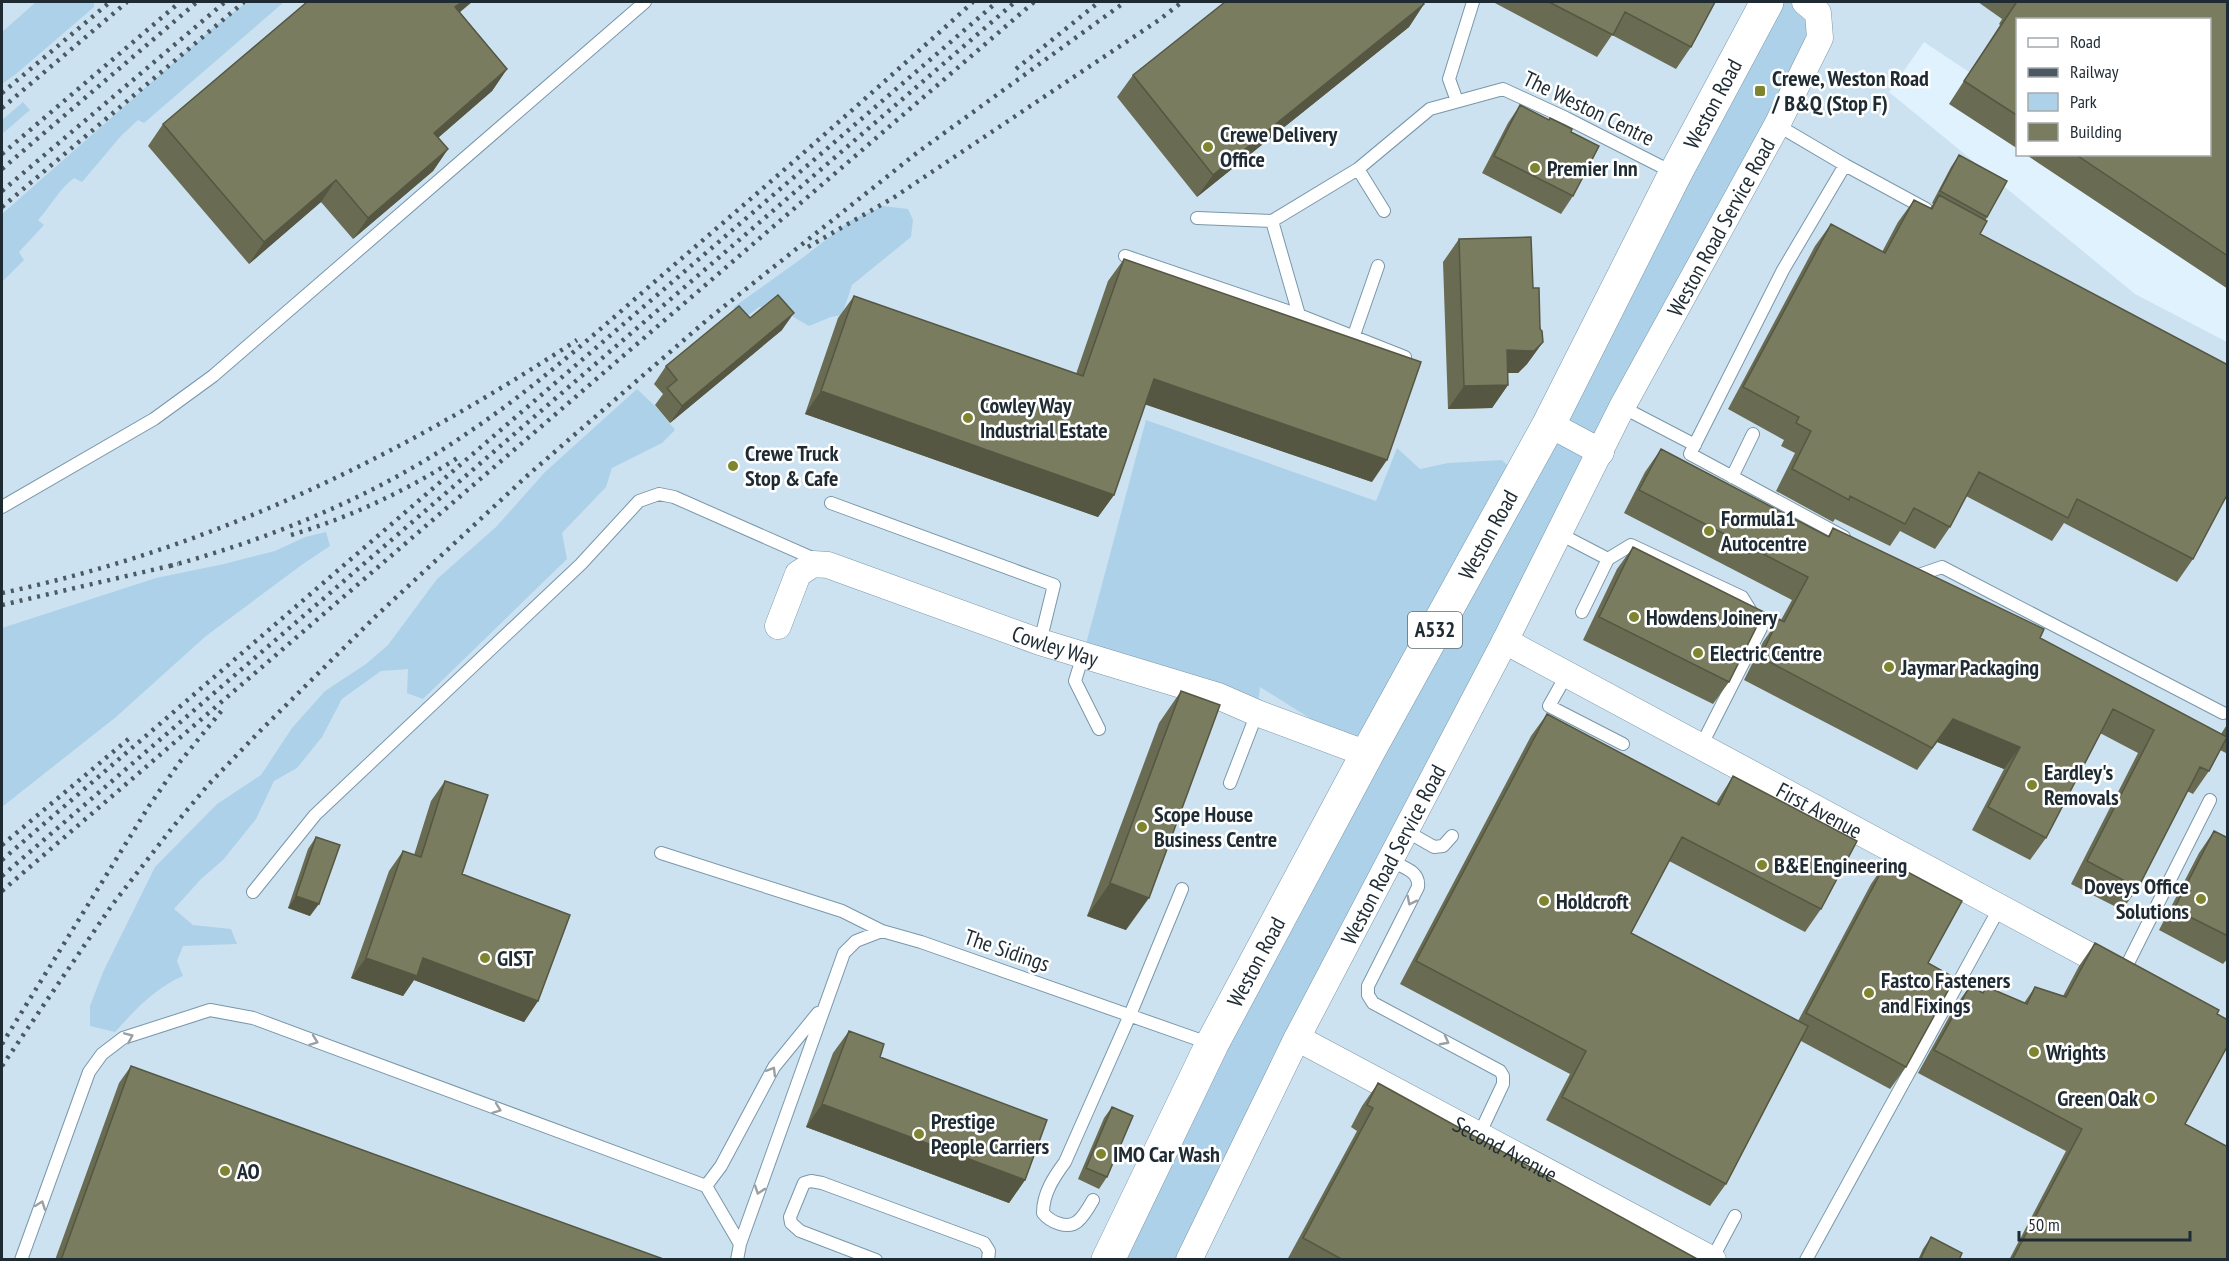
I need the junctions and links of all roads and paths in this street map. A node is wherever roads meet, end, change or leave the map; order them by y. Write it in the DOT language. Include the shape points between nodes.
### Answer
graph roads {
  1 [pos="645,2"];
  2 [pos="1473,2"];
  3 [pos="1767,2"];
  4 [pos="1805,2"];
  5 [pos="1457,101"];
  6 [pos="1777,124"];
  7 [pos="1845,165"];
  8 [pos="1358,169"];
  9 [pos="1675,174"];
  10 [pos="1384,211"];
  11 [pos="1935,214"];
  12 [pos="1197,218"];
  13 [pos="1272,221"];
  14 [pos="1125,256"];
  15 [pos="1378,266"];
  16 [pos="1299,315"];
  17 [pos="1354,335"];
  18 [pos="1413,361"];
  19 [pos="1623,407"];
  20 [pos="1549,424"];
  21 [pos="1753,434"];
  22 [pos="1695,445"];
  23 [pos="1601,452"];
  24 [pos="1732,477"];
  25 [pos="831,503"];
  26 [pos="2,507"];
  27 [pos="1560,534"];
  28 [pos="1854,543"];
  29 [pos="1608,559"];
  30 [pos="828,565"];
  31 [pos="1906,571"];
  32 [pos="1582,612"];
  33 [pos="778,626"];
  34 [pos="1505,641"];
  35 [pos="1040,642"];
  36 [pos="1083,655"];
  37 [pos="1566,674"];
  38 [pos="1257,713"];
  39 [pos="2223,713"];
  40 [pos="1099,729"];
  41 [pos="1623,744"];
  42 [pos="1701,746"];
  43 [pos="1367,754"];
  44 [pos="1230,783"];
  45 [pos="2210,800"];
  46 [pos="1406,831"];
  47 [pos="1452,836"];
  48 [pos="661,853"];
  49 [pos="1390,861"];
  50 [pos="1182,889"];
  51 [pos="253,892"];
  52 [pos="2000,907"];
  53 [pos="882,931"];
  54 [pos="2133,979"];
  55 [pos="824,1005"];
  56 [pos="1130,1015"];
  57 [pos="1297,1038"];
  58 [pos="1212,1044"];
  59 [pos="1479,1135"];
  60 [pos="706,1186"];
  61 [pos="1093,1200"];
  62 [pos="1735,1216"];
  63 [pos="740,1244"];
  64 [pos="1713,1259"];
  65 [pos="21,1260"];
  66 [pos="737,1260"];
  67 [pos="876,1260"];
  68 [pos="988,1260"];
  69 [pos="1108,1260"];
  70 [pos="1189,1260"];
  71 [pos="1806,1260"];
  1 -- 26 [label="lane" via="213,376 154,419"];
  2 -- 5 [label="lane" via="1449,79"];
  3 -- 9 [label="main road, Weston Road / A532"];
  4 -- 6 [label="street, Weston Road Service Road" via="1818,13 1820,38"];
  5 -- 8 [label="lane, The Weston Centre" via="1430,109"];
  5 -- 9 [label="lane, The Weston Centre" via="1503,89"];
  6 -- 7 [label="lane"];
  6 -- 19 [label="street, Weston Road Service Road"];
  7 -- 11 [label="lane"];
  7 -- 22 [label="lane" via="1783,270"];
  8 -- 10 [label="lane"];
  8 -- 13 [label="lane, The Weston Centre"];
  9 -- 20 [label="main road, Weston Road / A532"];
  12 -- 13 [label="lane"];
  13 -- 16 [label="lane"];
  14 -- 16 [label="lane"];
  15 -- 17 [label="lane"];
  16 -- 17 [label="lane"];
  17 -- 18 [label="lane"];
  19 -- 22 [label="lane"];
  19 -- 23 [label="street, Weston Road Service Road"];
  20 -- 23 [label="street"];
  20 -- 43 [label="main road, Weston Road / A532"];
  21 -- 24 [label="lane"];
  22 -- 24 [label="lane" via="1690,454"];
  23 -- 27 [label="street, Weston Road Service Road"];
  24 -- 28 [label="lane"];
  25 -- 35 [label="lane" via="1054,585"];
  27 -- 29 [label="lane"];
  27 -- 34 [label="street, Weston Road Service Road"];
  29 -- 32 [label="lane"];
  29 -- 42 [label="lane" via="1631,545 1742,597 1761,627"];
  30 -- 33 [label="street" via="813,564 798,574"];
  30 -- 35 [label="street, Cowley Way"];
  30 -- 51 [label="lane" via="674,497 658,494 639,501 581,564 315,815"];
  31 -- 39 [label="lane" via="1916,576 1942,567"];
  34 -- 37 [label="street, First Avenue"];
  34 -- 46 [label="street, Weston Road Service Road"];
  35 -- 36 [label="street, Cowley Way"];
  36 -- 38 [label="street, Cowley Way" via="1218,696"];
  36 -- 40 [label="lane" via="1075,681"];
  37 -- 41 [label="lane" via="1550,706"];
  37 -- 42 [label="street, First Avenue"];
  38 -- 43 [label="street, Cowley Way"];
  38 -- 44 [label="lane"];
  42 -- 52 [label="street, First Avenue"];
  43 -- 58 [label="main road, Weston Road / A532"];
  45 -- 54 [label="lane"];
  46 -- 47 [label="lane" via="1434,847 1443,846"];
  46 -- 49 [label="street, Weston Road Service Road"];
  48 -- 53 [label="lane, The Sidings" via="842,911"];
  49 -- 57 [label="street, Weston Road Service Road"];
  49 -- 59 [label="lane, one-way" via="1416,874 1418,887 1368,986 1368,994 1373,1003 1500,1071 1503,1084"];
  50 -- 56 [label="lane"];
  52 -- 54 [label="street, First Avenue"];
  52 -- 71 [label="lane"];
  53 -- 55 [label="lane" via="855,941 844,953"];
  53 -- 56 [label="lane, The Sidings"];
  60 -- 55 [label="lane, one-way" via="721,1166 774,1067"];
  55 -- 63 [label="lane, one-way"];
  56 -- 58 [label="lane, The Sidings"];
  56 -- 61 [label="lane" via="1065,1162 1052,1179 1042,1213 1058,1223 1071,1224 1078,1222"];
  57 -- 59 [label="street, Second Avenue"];
  57 -- 70 [label="street, Weston Road Service Road"];
  58 -- 69 [label="main road, Weston Road / A532"];
  59 -- 64 [label="street, Second Avenue"];
  60 -- 63 [label="lane"];
  65 -- 60 [label="lane, one-way" via="89,1072 102,1054 123,1038 210,1010 252,1018"];
  62 -- 64 [label="lane"];
  63 -- 66 [label="lane"];
  67 -- 68 [label="lane" via="800,1231 790,1223 804,1183 822,1183 984,1243 989,1251"];
}
